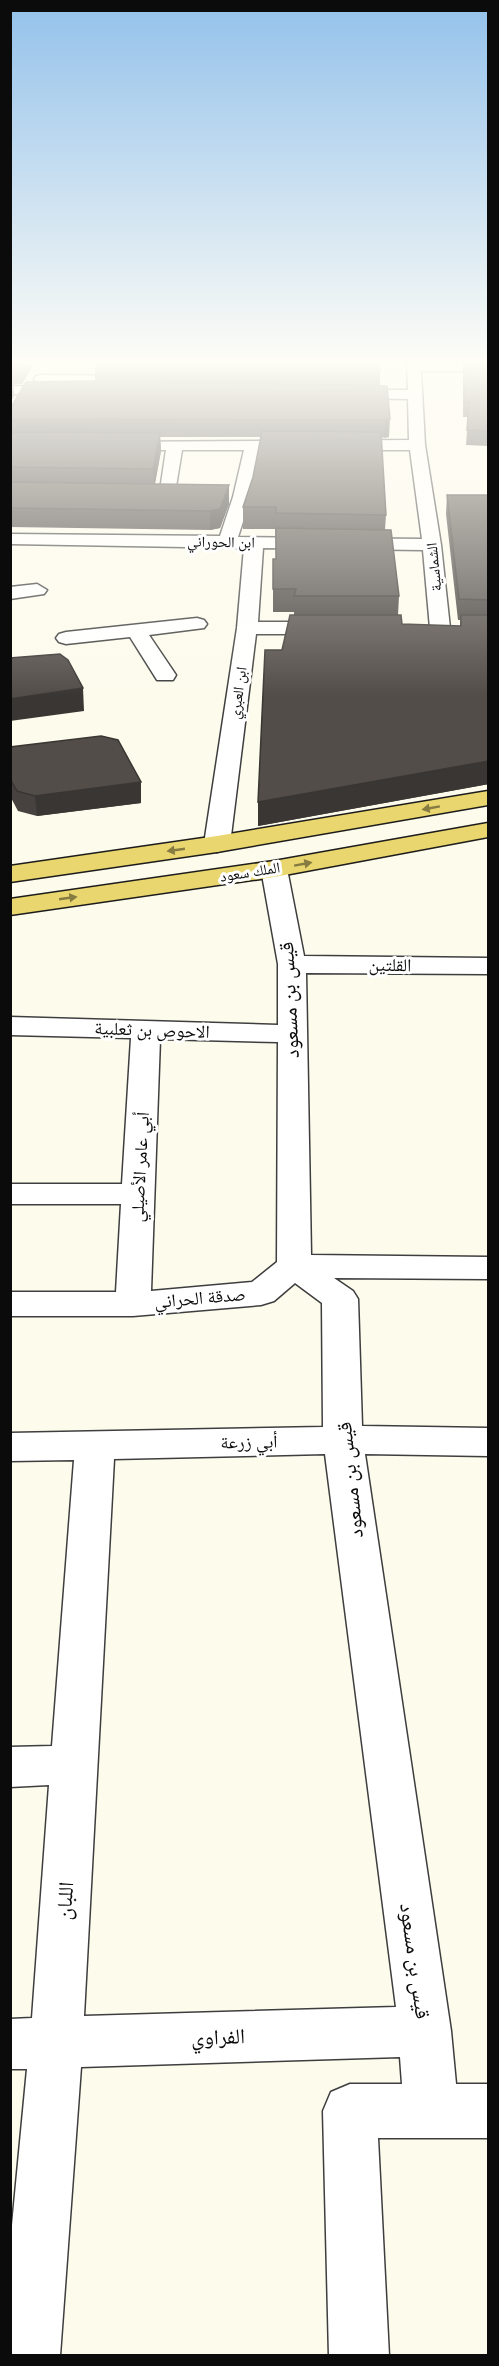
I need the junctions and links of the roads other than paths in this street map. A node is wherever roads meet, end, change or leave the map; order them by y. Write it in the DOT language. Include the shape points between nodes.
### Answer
graph roads {
  1 [pos="171,474"];
  2 [pos="247,474"];
  3 [pos="421,474"];
  4 [pos="121,495"];
  5 [pos="168,495"];
  6 [pos="189,496"];
  7 [pos="221,496"];
  8 [pos="242,497"];
  9 [pos="10,539"];
  10 [pos="228,541"];
  11 [pos="254,543"];
  12 [pos="432,545"];
  13 [pos="37,590"];
  14 [pos="10,593"];
  15 [pos="197,624"];
  16 [pos="247,628"];
  17 [pos="350,628"];
  18 [pos="418,628"];
  19 [pos="135,630"];
  20 [pos="66,638"];
  21 [pos="165,675"];
  22 [pos="489,798"];
  23 [pos="489,830"];
  24 [pos="217,844"];
  25 [pos="274,869"];
  26 [pos="10,873"];
  27 [pos="10,907"];
  28 [pos="292,964"];
  29 [pos="489,966"];
  30 [pos="10,1026"];
  31 [pos="147,1030"];
  32 [pos="293,1034"];
  33 [pos="10,1194"];
  34 [pos="138,1194"];
  35 [pos="294,1266"];
  36 [pos="489,1268"];
  37 [pos="10,1304"];
  38 [pos="133,1304"];
  39 [pos="343,1440"];
  40 [pos="489,1442"];
  41 [pos="95,1446"];
  42 [pos="10,1447"];
  43 [pos="74,1765"];
  44 [pos="10,1767"];
  45 [pos="425,2031"];
  46 [pos="33,2043"];
  47 [pos="430,2111"];
  48 [pos="489,2111"];
  49 [pos="30,2355"];
  50 [pos="359,2355"];
  1 -- 5 [label="street"];
  2 -- 8 [label="street"];
  3 -- 12 [label="street, الشماسية"];
  4 -- 5 [label="street"];
  5 -- 6 [label="street"];
  7 -- 8 [label="street"];
  8 -- 10 [label="street"];
  9 -- 10 [label="street, ابن الحوراني"];
  10 -- 11 [label="street, ابن الحوراني"];
  11 -- 12 [label="street, ابن الحوراني"];
  11 -- 16 [label="street, ابن العبري"];
  12 -- 18 [label="street, الشماسية" via="450,628"];
  13 -- 14 [label="street"];
  15 -- 19 [label="street"];
  16 -- 17 [label="street"];
  16 -- 24 [label="street, ابن العبري"];
  19 -- 20 [label="street"];
  19 -- 21 [label="street"];
  22 -- 24 [label="main road, الملك سعود, one-way"];
  25 -- 23 [label="main road, الملك سعود, one-way"];
  24 -- 26 [label="main road, الملك سعود, one-way"];
  27 -- 25 [label="main road, الملك سعود, one-way"];
  25 -- 28 [label="street, قيس بن مسعود"];
  28 -- 29 [label="street, القلتين"];
  28 -- 32 [label="street, قيس بن مسعود"];
  30 -- 31 [label="street, الاحوص بن ثعلبية"];
  31 -- 32 [label="street, الاحوص بن ثعلبية"];
  31 -- 34 [label="street, أبي عامر الأصيلي"];
  32 -- 35 [label="street, قيس بن مسعود"];
  33 -- 34 [label="street"];
  34 -- 38 [label="street, أبي عامر الأصيلي"];
  35 -- 36 [label="street"];
  35 -- 38 [label="street, صدقة الحراني" via="261,1293"];
  35 -- 39 [label="street, قيس بن مسعود" via="340,1299"];
  37 -- 38 [label="street, صدقة الحراني"];
  39 -- 40 [label="street, أبي زرعة"];
  39 -- 41 [label="street, أبي زرعة"];
  39 -- 45 [label="street, قيس بن مسعود"];
  41 -- 42 [label="street, أبي زرعة"];
  41 -- 43 [label="street, اللبان"];
  43 -- 44 [label="street"];
  43 -- 46 [label="street, اللبان"];
  45 -- 46 [label="street, الفراوي"];
  45 -- 47 [label="street, قيس بن مسعود"];
  46 -- 49 [label="street, اللبان"];
  47 -- 48 [label="street"];
  47 -- 50 [label="street" via="350,2111"];
}
